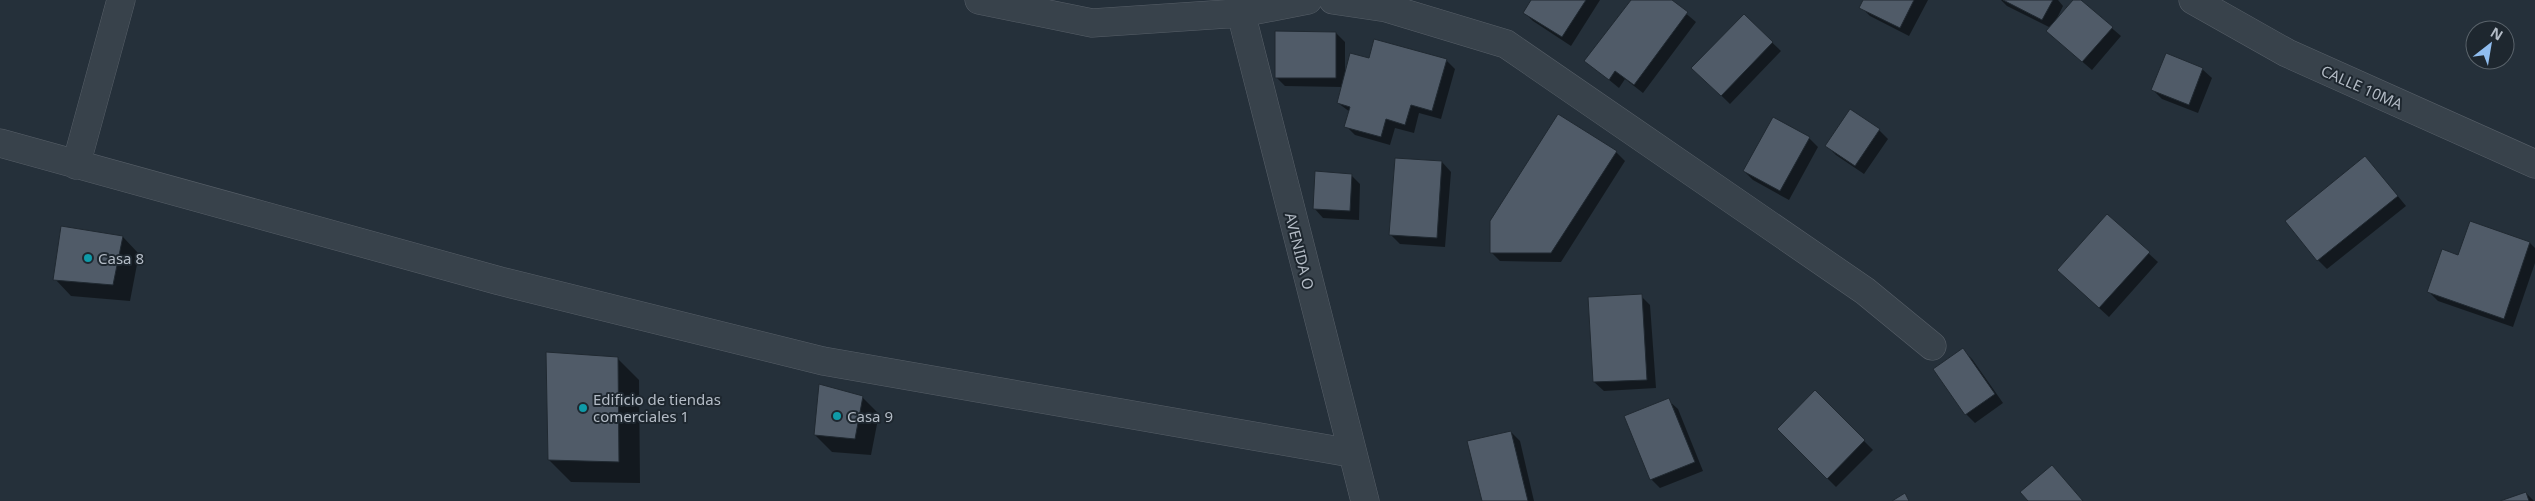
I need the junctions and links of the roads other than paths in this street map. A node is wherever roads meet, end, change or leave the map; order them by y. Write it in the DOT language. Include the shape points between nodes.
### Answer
graph roads {
  1 [pos="121,0"];
  2 [pos="979,0"];
  3 [pos="1308,0"];
  4 [pos="1333,0"];
  5 [pos="2193,0"];
  6 [pos="1241,7"];
  7 [pos="0,144"];
  8 [pos="2535,164"];
  9 [pos="76,165"];
  10 [pos="1932,346"];
  11 [pos="1351,453"];
  12 [pos="1365,501"];
  1 -- 9 [label="street"];
  2 -- 6 [label="street" via="1092,23"];
  3 -- 6 [label="street"];
  4 -- 10 [label="street" via="1387,8 1506,44 1865,291"];
  5 -- 8 [label="street, CALLE 10MA" via="2287,53"];
  6 -- 11 [label="street, AVENIDA O"];
  7 -- 9 [label="street"];
  9 -- 11 [label="street" via="500,281 823,360"];
  11 -- 12 [label="street, AVENIDA O"];
}
